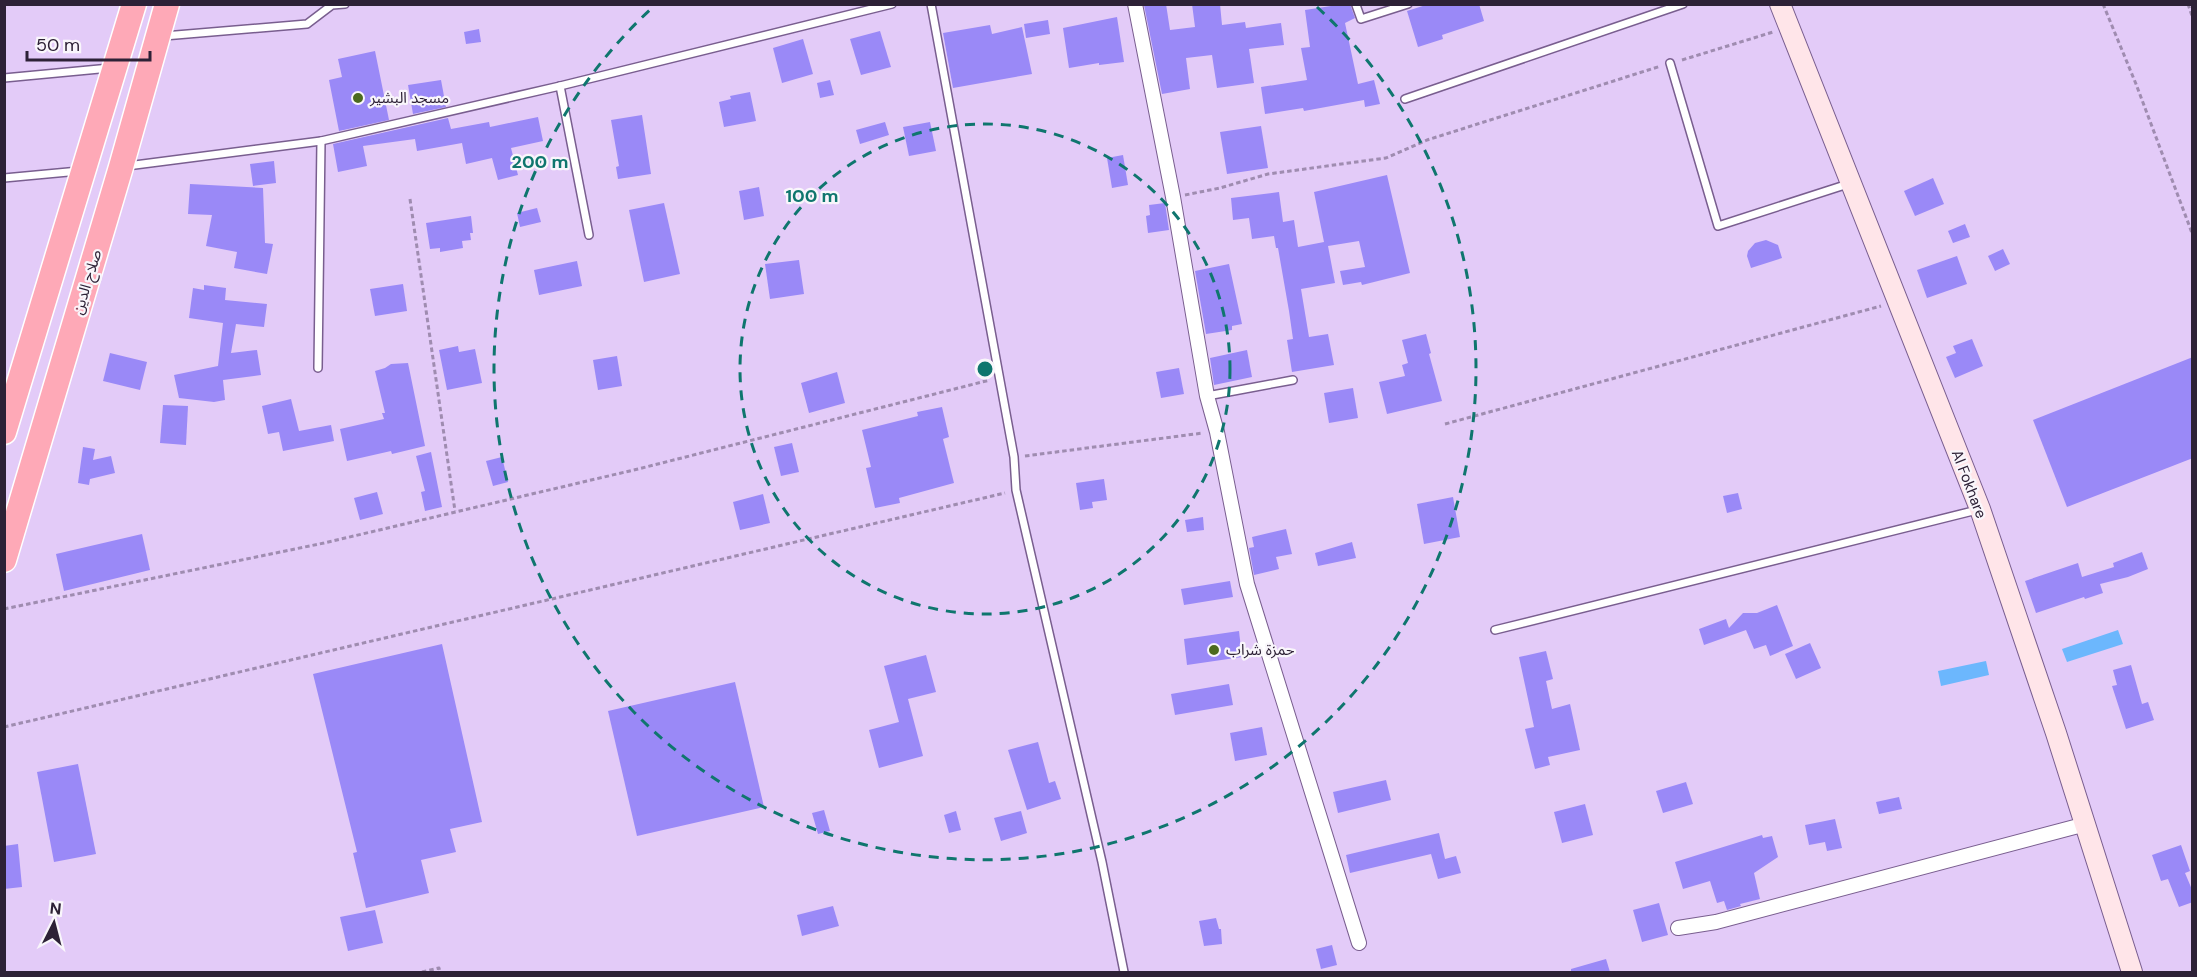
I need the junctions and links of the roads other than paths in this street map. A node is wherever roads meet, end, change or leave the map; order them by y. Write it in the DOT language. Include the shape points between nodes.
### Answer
graph roads {
  1 [pos="134,4"];
  2 [pos="167,4"];
  3 [pos="345,4"];
  4 [pos="892,4"];
  5 [pos="931,4"];
  6 [pos="1135,4"];
  7 [pos="1356,4"];
  8 [pos="1408,4"];
  9 [pos="1683,4"];
  10 [pos="1780,4"];
  11 [pos="158,36"];
  12 [pos="1670,63"];
  13 [pos="116,68"];
  14 [pos="4,78"];
  15 [pos="560,86"];
  16 [pos="1406,99"];
  17 [pos="321,141"];
  18 [pos="121,167"];
  19 [pos="84,171"];
  20 [pos="4,178"];
  21 [pos="1850,183"];
  22 [pos="589,235"];
  23 [pos="318,368"];
  24 [pos="1293,380"];
  25 [pos="1207,396"];
  26 [pos="4,432"];
  27 [pos="1980,509"];
  28 [pos="4,560"];
  29 [pos="1496,630"];
  30 [pos="2086,824"];
  31 [pos="1678,928"];
  32 [pos="1359,943"];
  33 [pos="1124,972"];
  34 [pos="2132,972"];
  1 -- 13 [label="highway"];
  2 -- 11 [label="highway, صلاح الدين"];
  3 -- 11 [label="lane" via="332,5 307,24"];
  4 -- 15 [label="lane"];
  5 -- 33 [label="lane" via="1014,457 1016,490"];
  6 -- 25 [label="street"];
  7 -- 8 [label="lane" via="1361,19"];
  9 -- 16 [label="lane"];
  10 -- 21 [label="street, Al Fokhare"];
  11 -- 18 [label="highway, صلاح الدين"];
  12 -- 21 [label="lane" via="1718,226"];
  13 -- 14 [label="lane"];
  13 -- 19 [label="highway"];
  15 -- 17 [label="lane"];
  15 -- 22 [label="lane"];
  17 -- 18 [label="lane"];
  17 -- 23 [label="lane"];
  18 -- 28 [label="highway, صلاح الدين"];
  19 -- 20 [label="lane"];
  19 -- 26 [label="highway"];
  21 -- 27 [label="street, Al Fokhare"];
  24 -- 25 [label="lane"];
  25 -- 32 [label="street" via="1247,584"];
  27 -- 29 [label="lane"];
  27 -- 30 [label="street, Al Fokhare"];
  30 -- 31 [label="street" via="1716,922"];
  30 -- 34 [label="street, Al Fokhare"];
}
